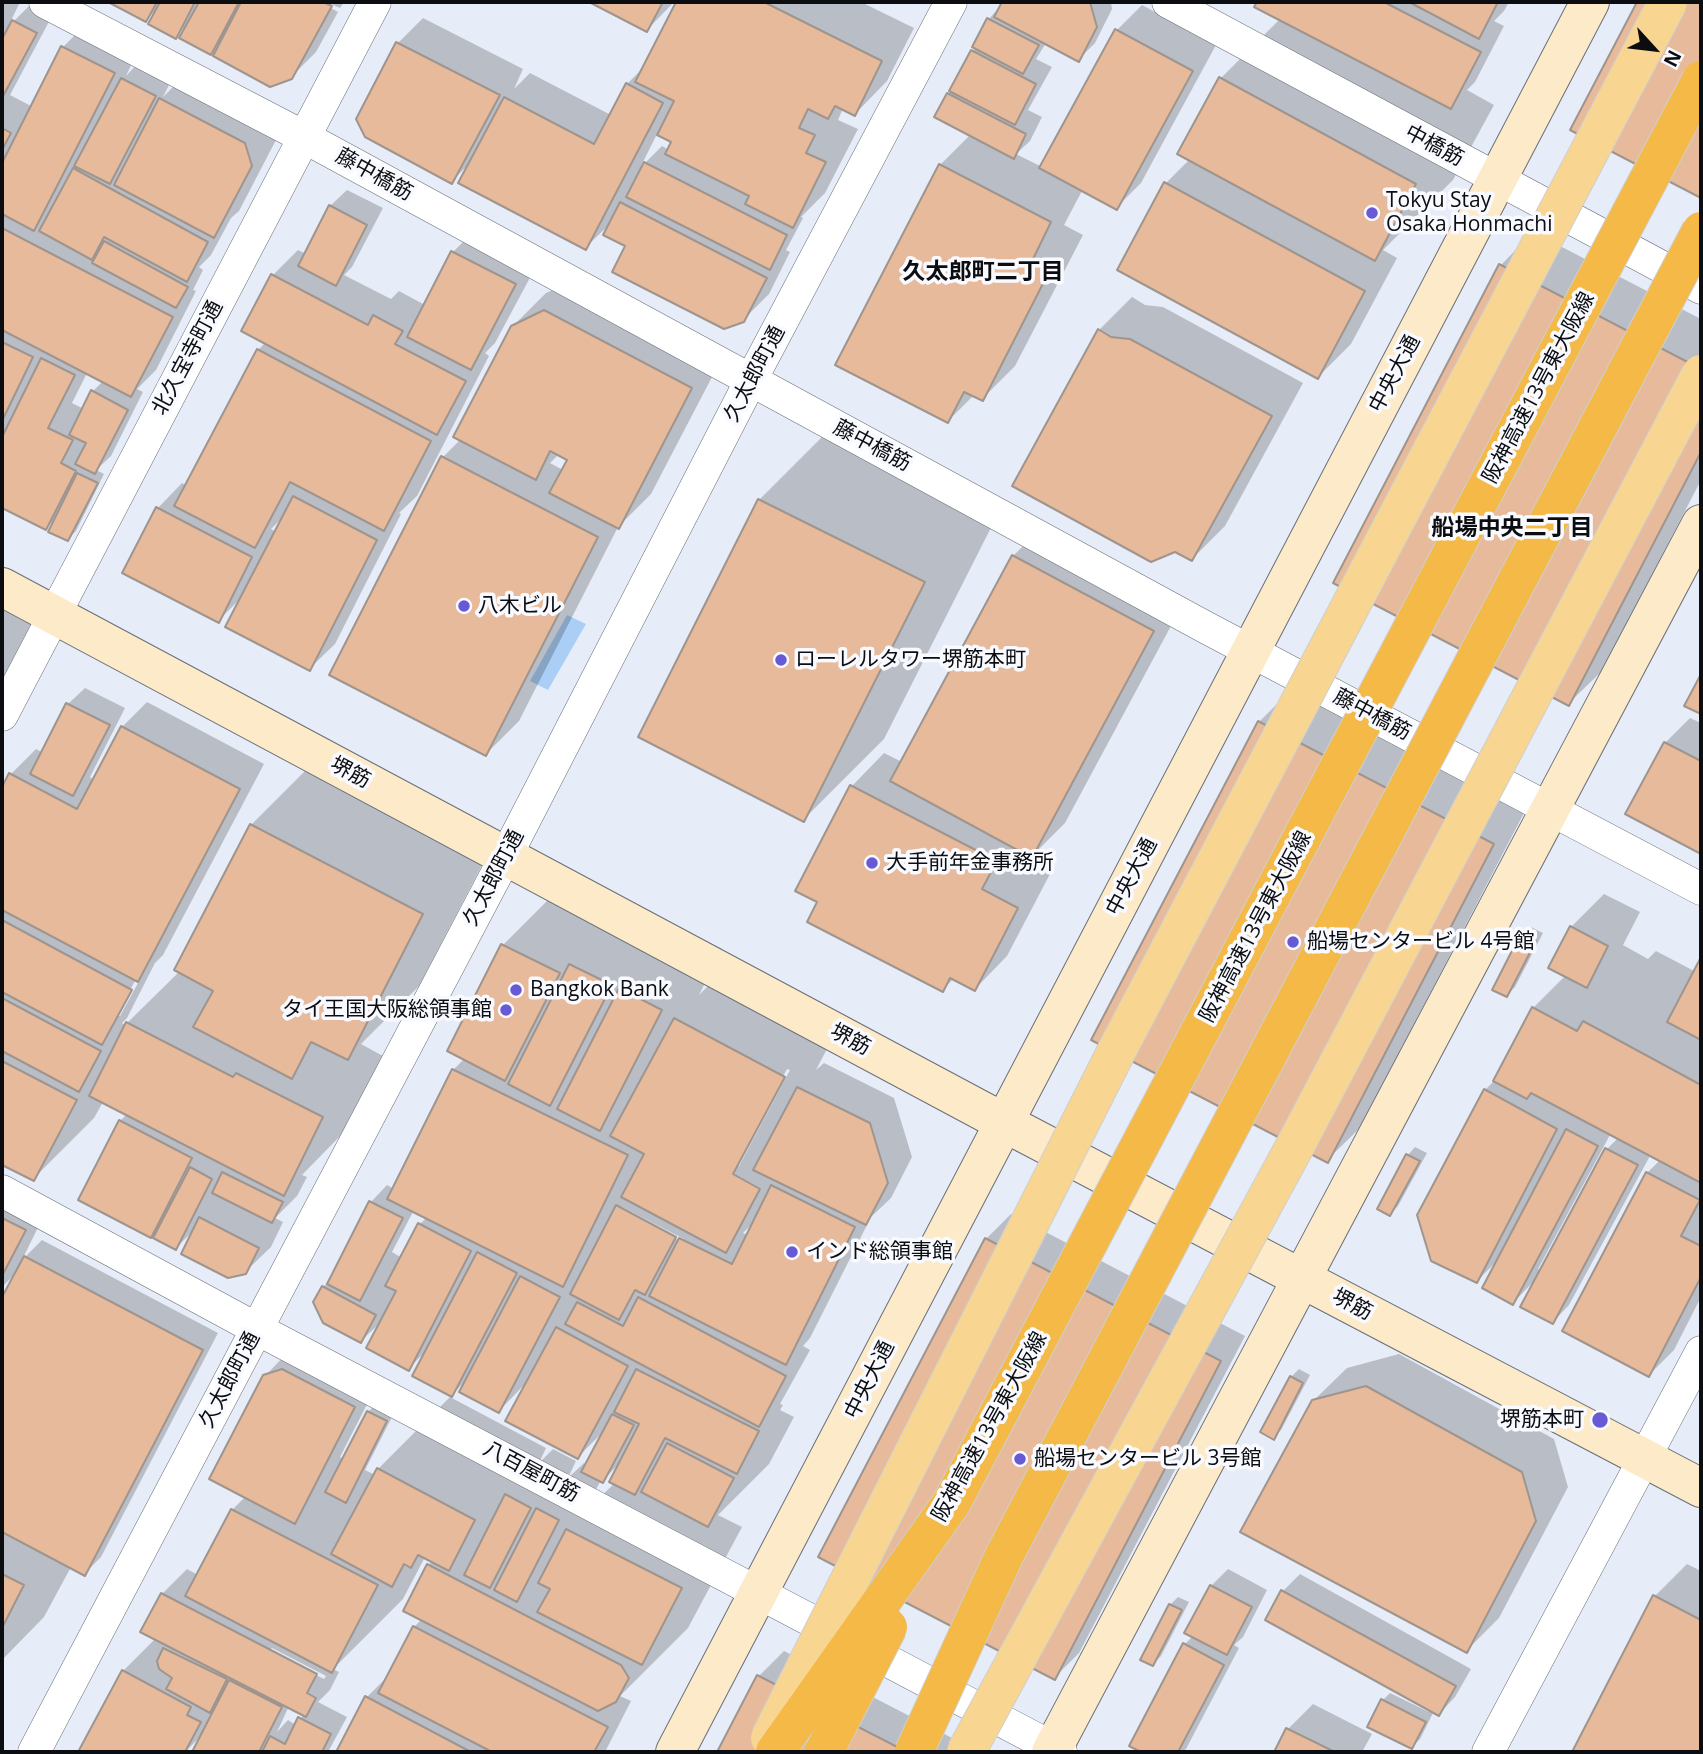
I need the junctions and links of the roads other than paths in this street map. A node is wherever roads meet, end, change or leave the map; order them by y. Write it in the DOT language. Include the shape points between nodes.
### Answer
graph roads {
  1 [pos="45,2"];
  2 [pos="375,2"];
  3 [pos="951,2"];
  4 [pos="1168,2"];
  5 [pos="1590,2"];
  6 [pos="1668,2"];
  7 [pos="1701,80"];
  8 [pos="304,137"];
  9 [pos="1497,179"];
  10 [pos="1701,231"];
  11 [pos="1701,288"];
  12 [pos="1701,374"];
  13 [pos="751,380"];
  14 [pos="1701,524"];
  15 [pos="2,587"];
  16 [pos="54,615"];
  17 [pos="1250,650"];
  18 [pos="2,715"];
  19 [pos="1550,809"];
  20 [pos="506,856"];
  21 [pos="1701,889"];
  22 [pos="1003,1122"];
  23 [pos="2,1191"];
  24 [pos="1303,1279"];
  25 [pos="257,1329"];
  26 [pos="1701,1352"];
  27 [pos="1645,1459"];
  28 [pos="1701,1488"];
  29 [pos="952,1502"];
  30 [pos="1004,1556"];
  31 [pos="760,1593"];
  32 [pos="1055,1751"];
  33 [pos="34,1752"];
  34 [pos="675,1752"];
  35 [pos="762,1752"];
  36 [pos="775,1752"];
  37 [pos="824,1752"];
  38 [pos="901,1752"];
  39 [pos="914,1752"];
  40 [pos="967,1752"];
  41 [pos="1488,1752"];
  1 -- 8 [label="street, 藤中橋筋"];
  2 -- 8 [label="street, 北久宝寺町通"];
  3 -- 13 [label="street, 久太郎町通"];
  4 -- 9 [label="street, 中橋筋"];
  5 -- 9 [label="street, 中央大通"];
  6 -- 35 [label="main road, bridge" via="1116,1049"];
  7 -- 29 [label="highway, 阪神高速13号東大阪線, bridge"];
  8 -- 13 [label="street, 藤中橋筋"];
  8 -- 16 [label="street, 北久宝寺町通"];
  9 -- 11 [label="street, 中橋筋"];
  9 -- 17 [label="street, 中央大通"];
  10 -- 30 [label="highway, bridge"];
  12 -- 40 [label="main road, bridge" via="1295,1146"];
  13 -- 17 [label="street, 藤中橋筋"];
  13 -- 20 [label="street, 久太郎町通"];
  14 -- 19 [label="street"];
  15 -- 16 [label="street, 堺筋"];
  16 -- 18 [label="street, 北久宝寺町通"];
  16 -- 20 [label="street, 堺筋"];
  17 -- 19 [label="street, 藤中橋筋"];
  17 -- 22 [label="street, 中央大通"];
  19 -- 21 [label="street, 藤中橋筋"];
  19 -- 24 [label="street"];
  20 -- 22 [label="street, 堺筋"];
  20 -- 25 [label="street, 久太郎町通"];
  22 -- 24 [label="street, 堺筋"];
  22 -- 31 [label="street, 中央大通"];
  23 -- 25 [label="street, 八百屋町筋"];
  24 -- 27 [label="street, 堺筋"];
  24 -- 32 [label="street"];
  25 -- 31 [label="street, 八百屋町筋"];
  25 -- 33 [label="street, 久太郎町通"];
  26 -- 27 [label="street"];
  27 -- 28 [label="street, 堺筋"];
  27 -- 41 [label="street"];
  29 -- 36 [label="highway, 阪神高速13号東大阪線, bridge"];
  29 -- 37 [label="highway, bridge"];
  30 -- 38 [label="highway, bridge"];
  30 -- 39 [label="highway, bridge"];
  31 -- 32 [label="street, 八百屋町筋"];
  31 -- 34 [label="street, 中央大通"];
}
